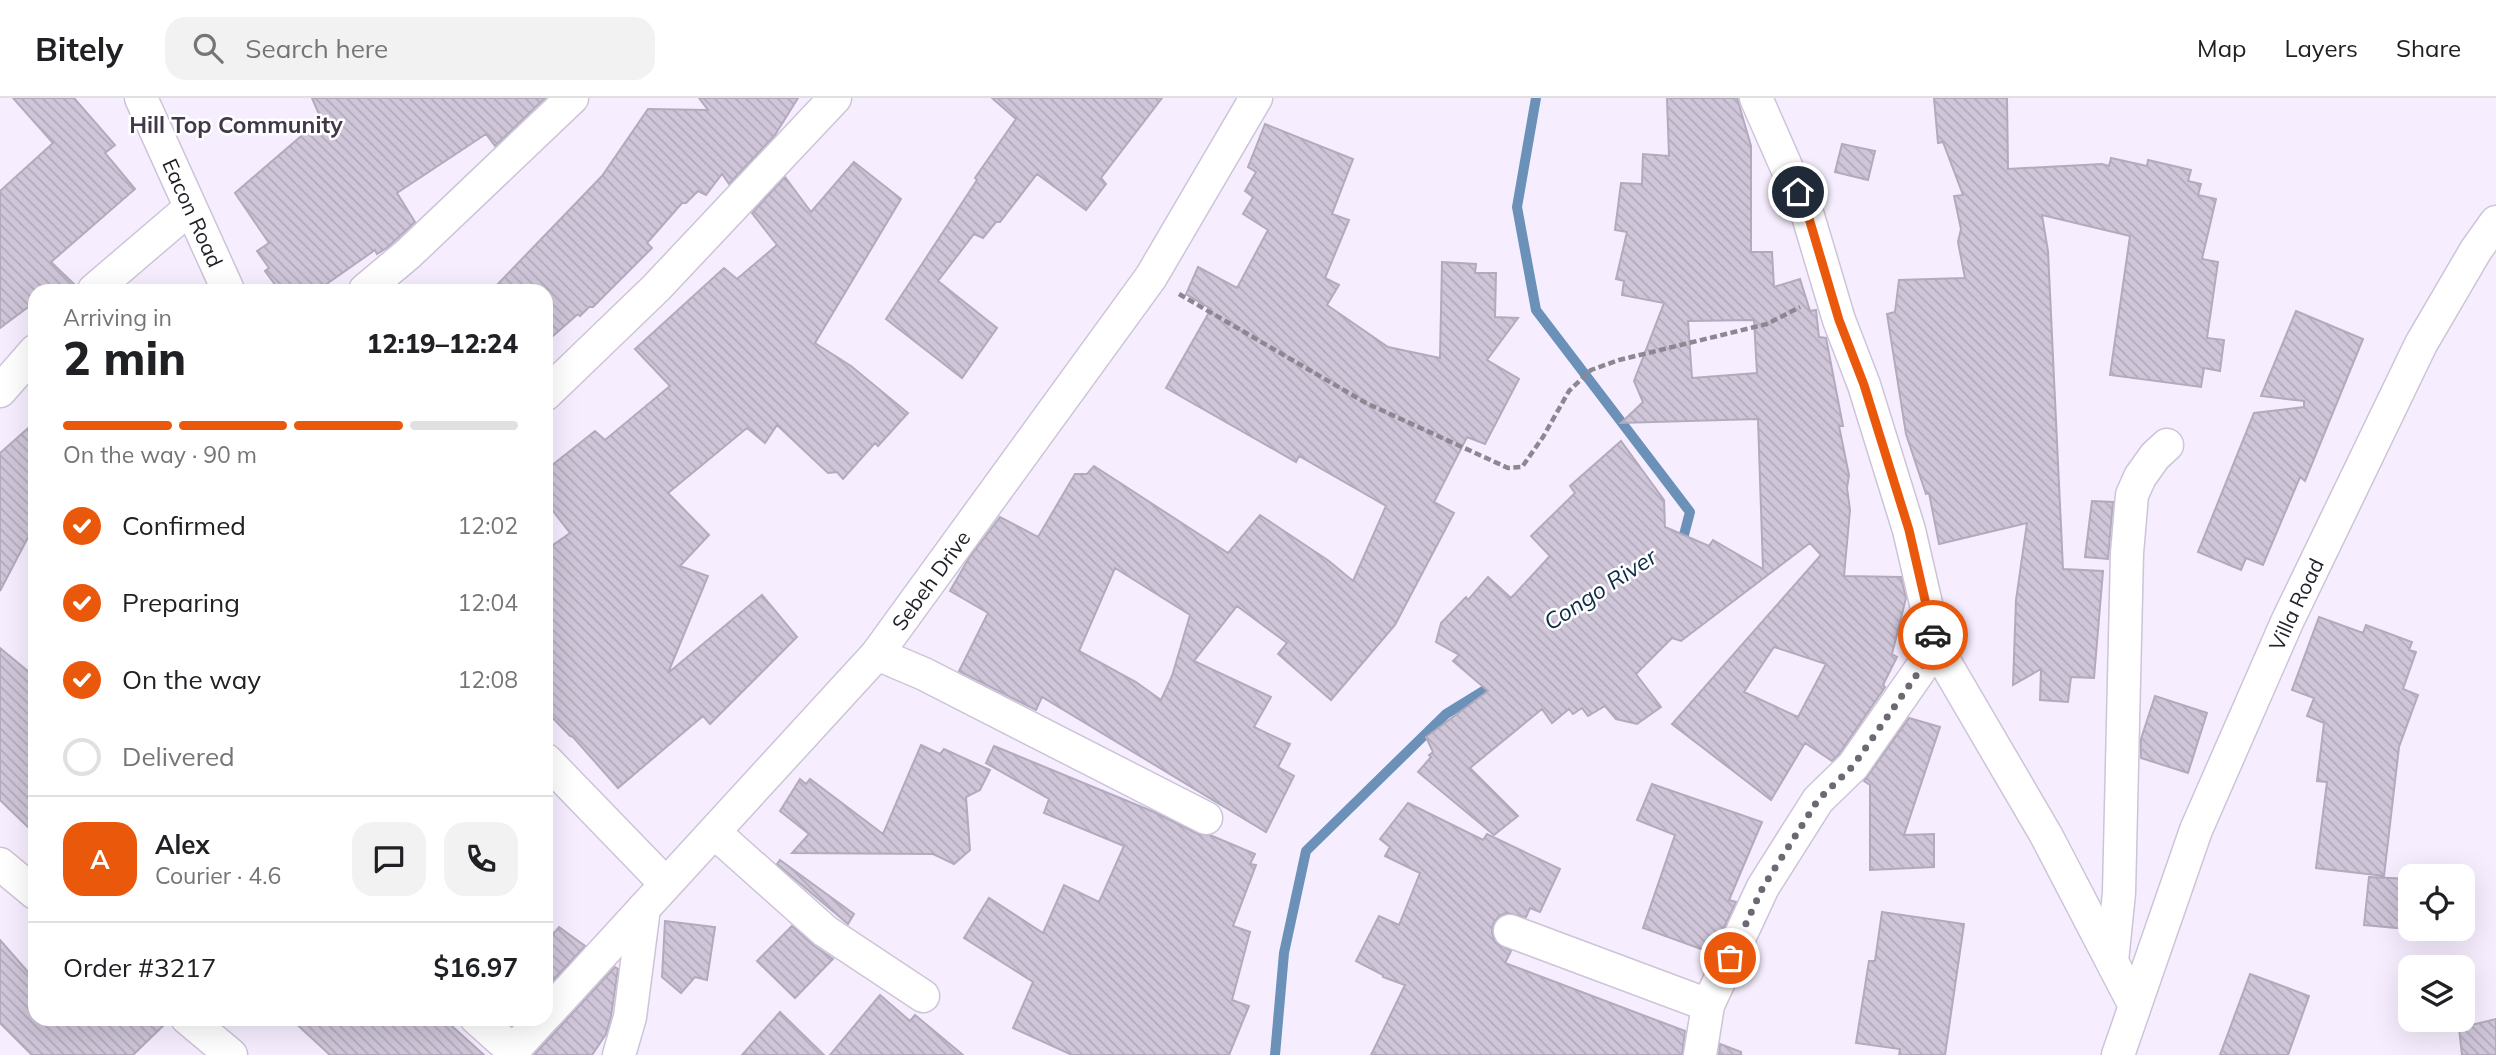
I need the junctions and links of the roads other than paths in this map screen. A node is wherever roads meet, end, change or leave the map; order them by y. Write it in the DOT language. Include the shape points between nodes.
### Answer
graph roads {
  1 [pos="142,98"];
  2 [pos="572,98"];
  3 [pos="835,98"];
  4 [pos="1256,98"];
  5 [pos="1756,98"];
  6 [pos="190,208"];
  7 [pos="2496,222"];
  8 [pos="101,284"];
  9 [pos="226,284"];
  10 [pos="372,284"];
  11 [pos="28,359"];
  12 [pos="553,387"];
  13 [pos="0,391"];
  14 [pos="2167,445"];
  15 [pos="1936,647"];
  16 [pos="877,654"];
  17 [pos="553,767"];
  18 [pos="1206,818"];
  19 [pos="714,832"];
  20 [pos="0,864"];
  21 [pos="665,883"];
  22 [pos="28,887"];
  23 [pos="644,908"];
  24 [pos="1510,931"];
  25 [pos="2112,961"];
  26 [pos="923,996"];
  27 [pos="2134,1004"];
  28 [pos="1708,1005"];
  29 [pos="553,1007"];
  30 [pos="197,1026"];
  31 [pos="484,1026"];
  32 [pos="536,1026"];
  33 [pos="511,1053"];
  34 [pos="231,1055"];
  35 [pos="619,1055"];
  36 [pos="1700,1055"];
  37 [pos="2118,1055"];
  1 -- 6 [label="street, Eacon Road"];
  2 -- 10 [label="street"];
  3 -- 12 [label="street" via="656,288"];
  4 -- 16 [label="street, Sebeh Drive" via="1151,277"];
  5 -- 15 [label="street" via="1808,215 1864,385 1909,530"];
  6 -- 8 [label="street"];
  6 -- 9 [label="street, Eacon Road"];
  7 -- 27 [label="street, Villa Road" via="2421,344 2287,622 2196,830"];
  11 -- 13 [label="street"];
  14 -- 25 [label="street" via="2140,477 2132,495 2119,893"];
  15 -- 25 [label="street" via="2046,835"];
  15 -- 28 [label="street" via="1853,766 1818,800 1804,821 1763,887"];
  16 -- 18 [label="street"];
  16 -- 19 [label="street, Sebeh Drive"];
  17 -- 21 [label="street"];
  19 -- 21 [label="street, Sebeh Drive"];
  19 -- 26 [label="street" via="825,931"];
  20 -- 22 [label="street"];
  21 -- 23 [label="street, Sebeh Drive"];
  23 -- 29 [label="street, Sebeh Drive"];
  23 -- 35 [label="street" via="630,1017"];
  24 -- 28 [label="street"];
  25 -- 27 [label="street"];
  27 -- 37 [label="street, Villa Road"];
  28 -- 36 [label="street"];
  30 -- 34 [label="street"];
  31 -- 33 [label="street"];
  32 -- 33 [label="street, Sebeh Drive"];
}
